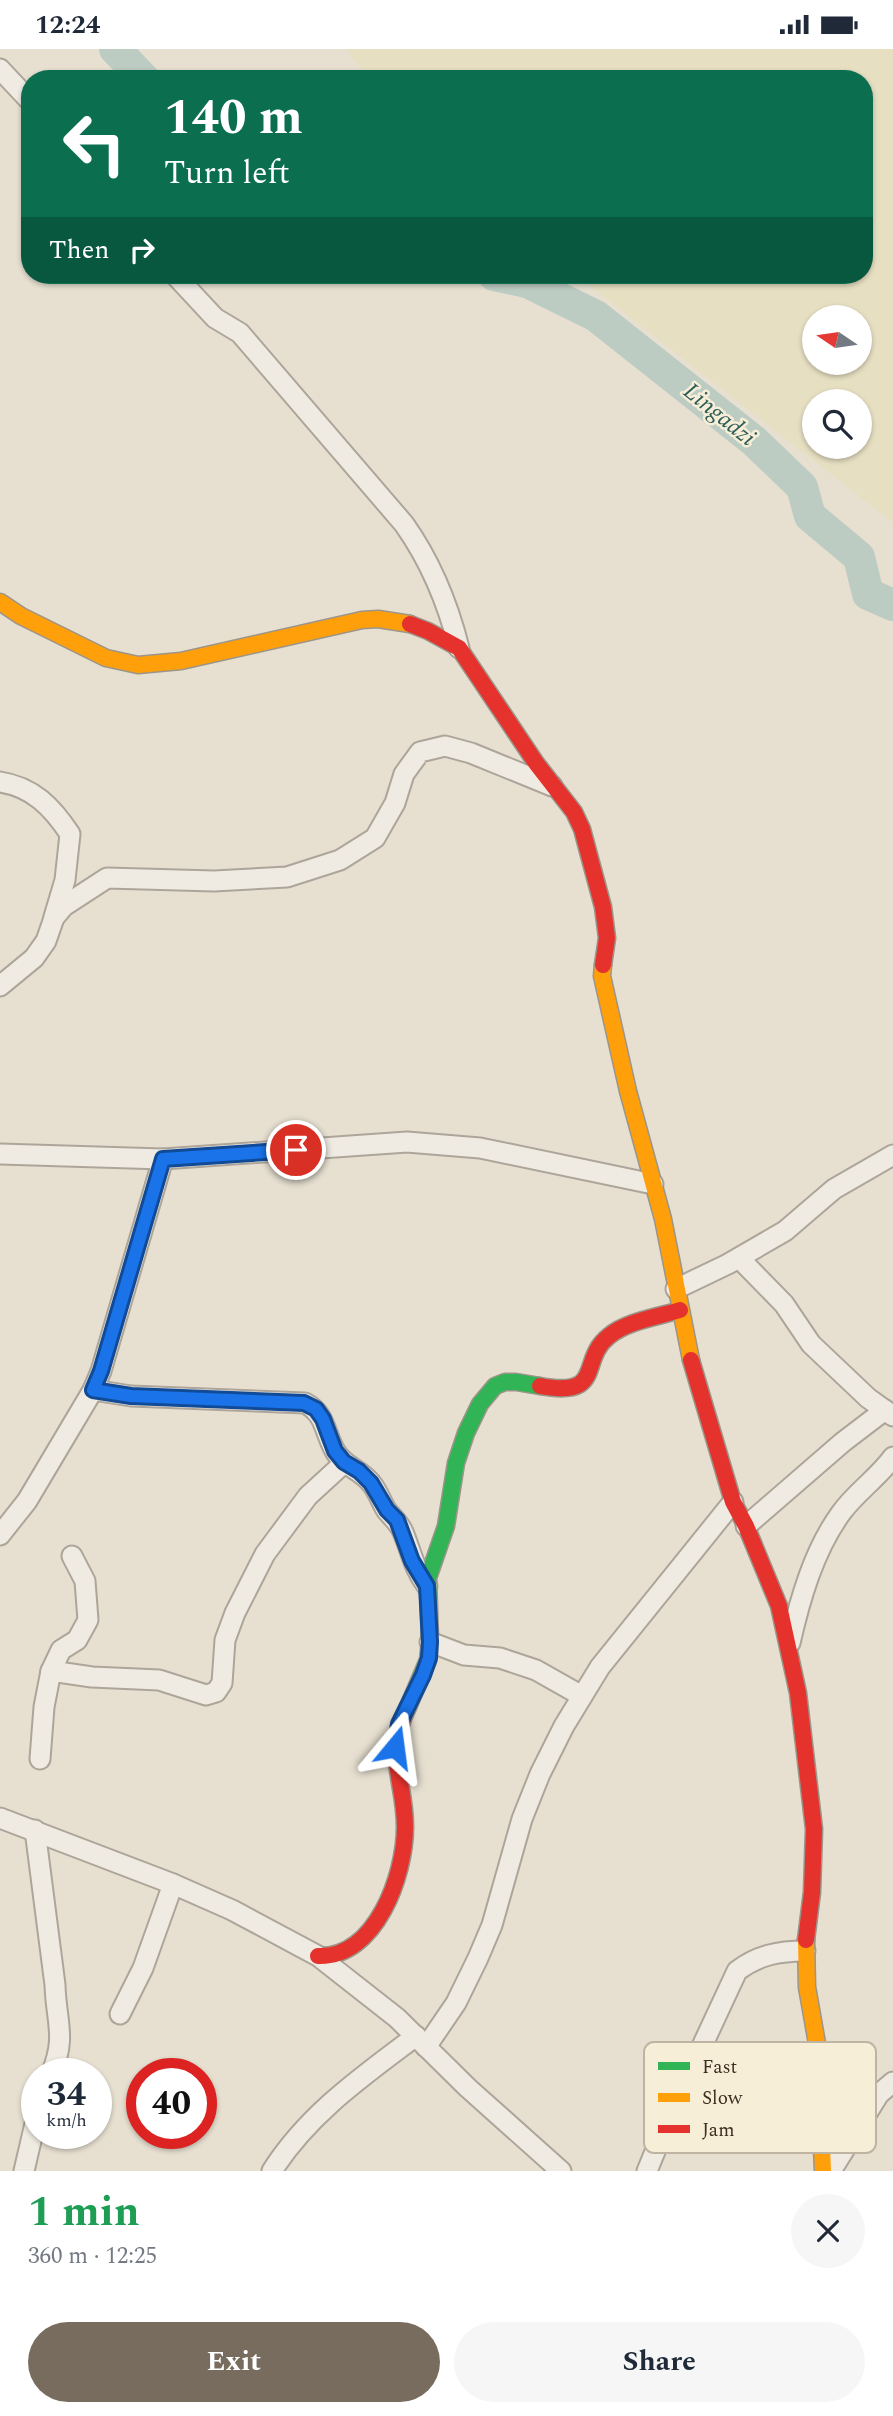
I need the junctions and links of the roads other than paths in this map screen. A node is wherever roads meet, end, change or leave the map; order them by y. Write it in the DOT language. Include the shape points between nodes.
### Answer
graph roads {
  1 [pos="0,69"];
  2 [pos="21,91"];
  3 [pos="183,284"];
  4 [pos="0,602"];
  5 [pos="459,648"];
  6 [pos="0,782"];
  7 [pos="557,788"];
  8 [pos="54,918"];
  9 [pos="0,986"];
  10 [pos="0,1154"];
  11 [pos="893,1155"];
  12 [pos="163,1159"];
  13 [pos="653,1184"];
  14 [pos="739,1258"];
  15 [pos="676,1289"];
  16 [pos="680,1310"];
  17 [pos="93,1390"];
  18 [pos="889,1413"];
  19 [pos="893,1457"];
  20 [pos="344,1462"];
  21 [pos="733,1501"];
  22 [pos="746,1526"];
  23 [pos="0,1535"];
  24 [pos="72,1556"];
  25 [pos="427,1586"];
  26 [pos="430,1642"];
  27 [pos="789,1648"];
  28 [pos="51,1671"];
  29 [pos="582,1696"];
  30 [pos="40,1759"];
  31 [pos="0,1818"];
  32 [pos="35,1831"];
  33 [pos="173,1884"];
  34 [pos="805,1951"];
  35 [pos="318,1956"];
  36 [pos="120,2014"];
  37 [pos="421,2042"];
  38 [pos="704,2042"];
  39 [pos="817,2042"];
  40 [pos="56,2058"];
  41 [pos="893,2082"];
  42 [pos="876,2099"];
  43 [pos="29,2149"];
  44 [pos="655,2153"];
  45 [pos="822,2153"];
  46 [pos="842,2153"];
  47 [pos="24,2171"];
  48 [pos="272,2171"];
  49 [pos="561,2171"];
  50 [pos="648,2171"];
  51 [pos="823,2171"];
  52 [pos="831,2171"];
  1 -- 2 [label="street"];
  3 -- 5 [label="street" via="215,318 240,333 404,524 434,575"];
  4 -- 5 [label="street" via="106,658 138,665 181,661 379,619 404,622"];
  5 -- 7 [label="street"];
  6 -- 8 [label="street" via="29,790 70,834 65,880"];
  7 -- 8 [label="street" via="445,746 420,752 404,774 395,803 374,838 340,860 287,877 214,881 107,878 64,906"];
  7 -- 13 [label="street" via="582,829 603,907 607,938 602,976"];
  8 -- 9 [label="street" via="34,958"];
  10 -- 12 [label="street"];
  11 -- 14 [label="street" via="834,1189 785,1231"];
  12 -- 13 [label="street" via="431,1143 491,1150"];
  12 -- 17 [label="street"];
  13 -- 15 [label="street"];
  14 -- 15 [label="street"];
  14 -- 18 [label="street" via="785,1304 811,1344"];
  15 -- 16 [label="street"];
  16 -- 21 [label="street"];
  16 -- 25 [label="street" via="609,1335 584,1381 574,1387 510,1382 493,1387 457,1460 448,1516"];
  17 -- 20 [label="street" via="131,1396 304,1403 323,1419"];
  17 -- 23 [label="street" via="27,1501"];
  18 -- 22 [label="street" via="834,1449"];
  19 -- 27 [label="street" via="831,1528 799,1603"];
  20 -- 25 [label="street" via="371,1483 397,1520"];
  20 -- 28 [label="street" via="308,1496 265,1554 234,1613 225,1640 222,1683 216,1692 206,1695 159,1680 92,1678"];
  21 -- 22 [label="street"];
  21 -- 29 [label="street" via="600,1667"];
  22 -- 27 [label="street" via="779,1606"];
  24 -- 28 [label="street" via="85,1581 88,1620 77,1640 61,1650"];
  25 -- 26 [label="street"];
  26 -- 29 [label="street" via="464,1655 500,1658 536,1670"];
  26 -- 35 [label="street" via="429,1658 399,1724 395,1747 405,1829 391,1895 367,1934 342,1952"];
  27 -- 34 [label="street" via="814,1829"];
  28 -- 30 [label="street"];
  29 -- 37 [label="street" via="540,1774 522,1819 478,1958 451,2011"];
  31 -- 32 [label="street"];
  32 -- 33 [label="street"];
  32 -- 40 [label="street" via="61,2030"];
  33 -- 35 [label="street"];
  33 -- 36 [label="street" via="143,1968"];
  34 -- 38 [label="street" via="781,1951 737,1971"];
  34 -- 39 [label="street"];
  35 -- 37 [label="street"];
  37 -- 48 [label="street" via="320,2112"];
  37 -- 49 [label="street"];
  41 -- 42 [label="street"];
  43 -- 47 [label="street"];
  44 -- 50 [label="street"];
  45 -- 51 [label="street"];
  46 -- 52 [label="street"];
}
